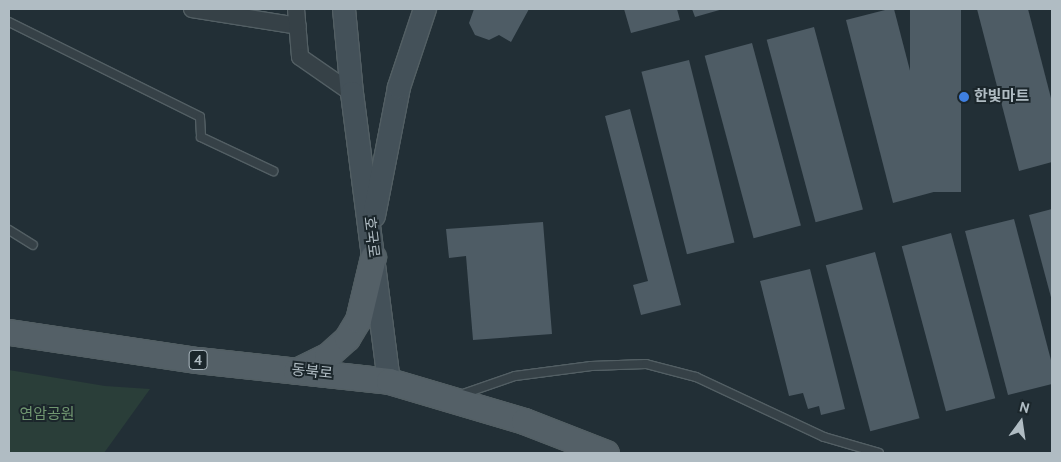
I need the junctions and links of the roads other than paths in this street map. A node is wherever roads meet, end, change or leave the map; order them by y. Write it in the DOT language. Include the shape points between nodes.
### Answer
graph roads {
  1 [pos="192,9"];
  2 [pos="296,9"];
  3 [pos="344,9"];
  4 [pos="425,9"];
  5 [pos="9,22"];
  6 [pos="298,26"];
  7 [pos="352,93"];
  8 [pos="273,171"];
  9 [pos="9,230"];
  10 [pos="33,245"];
  11 [pos="372,245"];
  12 [pos="9,332"];
  13 [pos="296,370"];
  14 [pos="389,381"];
  15 [pos="449,399"];
  16 [pos="606,453"];
  17 [pos="879,453"];
  1 -- 6 [label="street"];
  2 -- 6 [label="street"];
  3 -- 7 [label="main road, 호국로"];
  4 -- 11 [label="main road" via="399,87"];
  5 -- 8 [label="lane" via="200,117 201,137"];
  6 -- 7 [label="street" via="300,57"];
  7 -- 11 [label="main road, 호국로"];
  9 -- 10 [label="lane"];
  11 -- 13 [label="main road" via="358,320 347,338 327,356"];
  11 -- 14 [label="main road, 호국로"];
  12 -- 13 [label="main road, 동북로 / 4" via="197,360"];
  13 -- 14 [label="main road, 동북로 / 4"];
  14 -- 15 [label="main road, 동북로 / 4"];
  15 -- 16 [label="main road, 동북로 / 4" via="524,420"];
  15 -- 17 [label="lane" via="515,376 591,366 646,364 696,377 824,437"];
}
